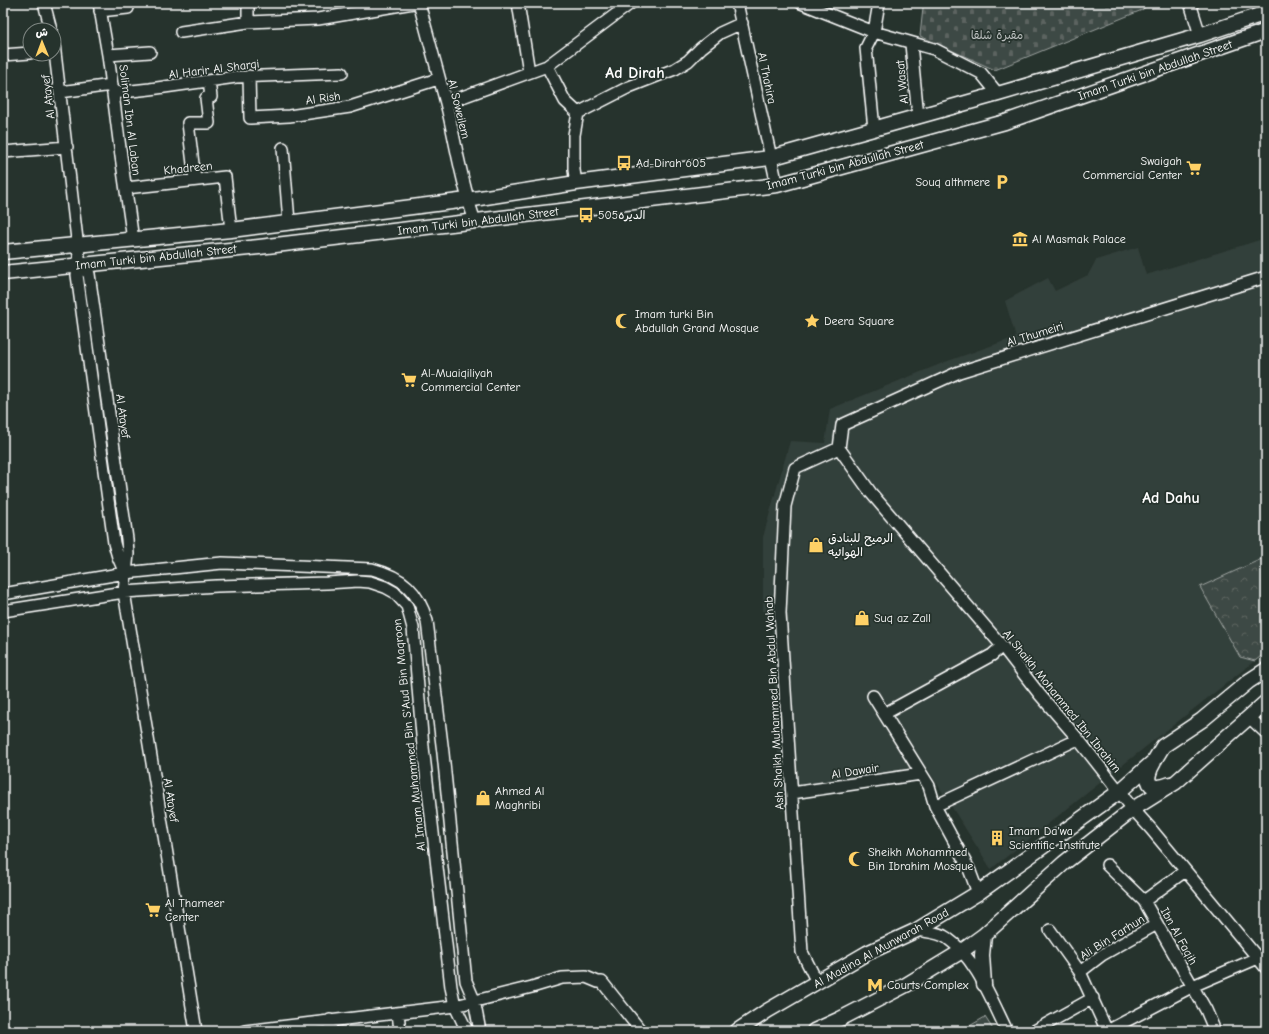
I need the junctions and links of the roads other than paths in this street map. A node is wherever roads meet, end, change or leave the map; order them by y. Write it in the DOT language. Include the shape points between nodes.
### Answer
graph roads {
  1 [pos="44,3"];
  2 [pos="248,3"];
  3 [pos="413,3"];
  4 [pos="419,3"];
  5 [pos="518,3"];
  6 [pos="631,3"];
  7 [pos="737,3"];
  8 [pos="801,3"];
  9 [pos="878,3"];
  10 [pos="1190,3"];
  11 [pos="99,7"];
  12 [pos="365,7"];
  13 [pos="128,8"];
  14 [pos="1266,13"];
  15 [pos="48,22"];
  16 [pos="248,22"];
  17 [pos="742,23"];
  18 [pos="1266,31"];
  19 [pos="181,32"];
  20 [pos="874,32"];
  21 [pos="1200,35"];
  22 [pos="911,44"];
  23 [pos="150,52"];
  24 [pos="22,54"];
  25 [pos="3,55"];
  26 [pos="108,55"];
  27 [pos="57,62"];
  28 [pos="547,66"];
  29 [pos="529,72"];
  30 [pos="342,73"];
  31 [pos="249,76"];
  32 [pos="438,79"];
  33 [pos="209,81"];
  34 [pos="113,89"];
  35 [pos="60,92"];
  36 [pos="998,94"];
  37 [pos="446,103"];
  38 [pos="578,113"];
  39 [pos="918,117"];
  40 [pos="874,129"];
  41 [pos="67,147"];
  42 [pos="283,148"];
  43 [pos="3,152"];
  44 [pos="770,158"];
  45 [pos="195,180"];
  46 [pos="576,183"];
  47 [pos="776,185"];
  48 [pos="126,188"];
  49 [pos="467,200"];
  50 [pos="475,221"];
  51 [pos="289,222"];
  52 [pos="231,230"];
  53 [pos="133,240"];
  54 [pos="78,244"];
  55 [pos="3,252"];
  56 [pos="80,265"];
  57 [pos="3,274"];
  58 [pos="1266,277"];
  59 [pos="839,448"];
  60 [pos="126,573"];
  61 [pos="124,592"];
  62 [pos="3,594"];
  63 [pos="3,611"];
  64 [pos="1002,646"];
  65 [pos="1266,670"];
  66 [pos="873,696"];
  67 [pos="1266,702"];
  68 [pos="884,714"];
  69 [pos="1249,717"];
  70 [pos="1266,733"];
  71 [pos="1078,739"];
  72 [pos="1154,762"];
  73 [pos="921,774"];
  74 [pos="1176,782"];
  75 [pos="1119,792"];
  76 [pos="792,793"];
  77 [pos="935,806"];
  78 [pos="1133,809"];
  79 [pos="1107,865"];
  80 [pos="1185,872"];
  81 [pos="978,893"];
  82 [pos="1144,901"];
  83 [pos="1157,924"];
  84 [pos="917,930"];
  85 [pos="1050,930"];
  86 [pos="984,935"];
  87 [pos="962,951"];
  88 [pos="1258,958"];
  89 [pos="1266,968"];
  90 [pos="1080,972"];
  91 [pos="817,982"];
  92 [pos="984,984"];
  93 [pos="1192,986"];
  94 [pos="1093,998"];
  95 [pos="474,1000"];
  96 [pos="455,1006"];
  97 [pos="398,1013"];
  98 [pos="330,1026"];
  99 [pos="295,1028"];
  100 [pos="196,1031"];
  101 [pos="246,1031"];
  102 [pos="400,1031"];
  103 [pos="467,1031"];
  104 [pos="480,1031"];
  105 [pos="641,1031"];
  106 [pos="738,1031"];
  107 [pos="814,1031"];
  108 [pos="1007,1031"];
  109 [pos="1034,1031"];
  110 [pos="1107,1031"];
  111 [pos="1215,1031"];
  1 -- 15 [label="street"];
  2 -- 16 [label="street"];
  3 -- 12 [label="street"];
  4 -- 32 [label="street, Al Soweilem"];
  5 -- 29 [label="street"];
  6 -- 28 [label="street"];
  7 -- 17 [label="street, Al Thahira"];
  8 -- 20 [label="street"];
  9 -- 20 [label="street"];
  10 -- 21 [label="street"];
  11 -- 13 [label="street"];
  11 -- 26 [label="street, Soliman Ibn Al Laban"];
  12 -- 16 [label="street" via="318,19"];
  14 -- 21 [label="main road, Imam Turki bin Abdullah Street"];
  16 -- 19 [label="street"];
  17 -- 38 [label="street" via="720,32 688,61 675,69 630,87"];
  17 -- 44 [label="street, Al Thahira"];
  18 -- 47 [label="main road, Imam Turki bin Abdullah Street" via="1005,122"];
  20 -- 22 [label="street"];
  20 -- 40 [label="street" via="866,48"];
  21 -- 36 [label="main road, Imam Turki bin Abdullah Street"];
  22 -- 36 [label="street" via="934,50 981,73"];
  22 -- 39 [label="street, Al Wasat"];
  23 -- 26 [label="street"];
  24 -- 25 [label="street"];
  26 -- 34 [label="street, Soliman Ibn Al Laban"];
  27 -- 35 [label="street, Al Atayef"];
  28 -- 29 [label="street"];
  28 -- 38 [label="street" via="565,101"];
  29 -- 37 [label="street"];
  30 -- 31 [label="street, Al Harir Al Sharqi"];
  31 -- 32 [label="street, Al Rish" via="250,118 289,116 350,107"];
  31 -- 33 [label="street, Al Harir Al Sharqi"];
  32 -- 37 [label="street, Al Soweilem"];
  33 -- 34 [label="street, Al Harir Al Sharqi" via="150,90"];
  33 -- 45 [label="street" via="211,97 206,98 208,123 188,123"];
  34 -- 35 [label="street, Al Harir Al Sharqi"];
  34 -- 48 [label="street, Soliman Ibn Al Laban"];
  35 -- 41 [label="street, Al Atayef"];
  36 -- 39 [label="main road, Imam Turki bin Abdullah Street"];
  37 -- 49 [label="street, Al Soweilem"];
  38 -- 46 [label="street" via="574,135"];
  39 -- 40 [label="main road, Imam Turki bin Abdullah Street"];
  40 -- 44 [label="main road, Imam Turki bin Abdullah Street"];
  41 -- 43 [label="street"];
  41 -- 54 [label="street, Al Atayef"];
  42 -- 51 [label="street"];
  44 -- 46 [label="main road, Imam Turki bin Abdullah Street"];
  44 -- 47 [label="street, Al Thahira"];
  45 -- 48 [label="street, Khadreen"];
  45 -- 52 [label="street, Khadreen" via="225,177"];
  46 -- 49 [label="main road, Imam Turki bin Abdullah Street"];
  47 -- 50 [label="main road, Imam Turki bin Abdullah Street"];
  48 -- 53 [label="street, Soliman Ibn Al Laban"];
  49 -- 50 [label="street, Al Soweilem"];
  49 -- 51 [label="main road, Imam Turki bin Abdullah Street"];
  50 -- 56 [label="main road, Imam Turki bin Abdullah Street"];
  51 -- 52 [label="main road, Imam Turki bin Abdullah Street"];
  52 -- 53 [label="main road, Imam Turki bin Abdullah Street"];
  53 -- 54 [label="main road, Imam Turki bin Abdullah Street"];
  54 -- 55 [label="main road, Imam Turki bin Abdullah Street"];
  54 -- 56 [label="street, Al Atayef"];
  56 -- 57 [label="main road, Imam Turki bin Abdullah Street"];
  56 -- 60 [label="street, Al Atayef" via="89,274 127,539"];
  58 -- 59 [label="street, Al Thumeiri" via="959,372 842,425"];
  59 -- 64 [label="street, Al Shaikh Mohammed Ibn Ibrahim" via="871,493"];
  59 -- 76 [label="street, Ash Shaikh Muhammed Bin Abdul Wahab" via="795,468 785,506 780,613"];
  60 -- 61 [label="street, Al Atayef"];
  60 -- 62 [label="street"];
  60 -- 95 [label="street" via="222,563 372,569 397,578 415,594 423,607 427,621 466,981"];
  61 -- 63 [label="street, Al Imam Muhammed Bin S'Aud Bin Maqroon"];
  61 -- 96 [label="street, Al Imam Muhammed Bin S'Aud Bin Maqroon" via="358,581 385,587 394,592 407,606 413,628 424,753"];
  61 -- 100 [label="street, Al Atayef"];
  64 -- 68 [label="street" via="992,655"];
  64 -- 71 [label="street, Al Shaikh Mohammed Ibn Ibrahim"];
  65 -- 72 [label="main road, Al Madina Al Munwarah Road" via="1202,720 1163,746"];
  66 -- 68 [label="street"];
  67 -- 69 [label="main road"];
  68 -- 73 [label="street"];
  69 -- 70 [label="street"];
  69 -- 74 [label="main road"];
  71 -- 75 [label="street, Al Shaikh Mohammed Ibn Ibrahim"];
  71 -- 77 [label="street"];
  72 -- 74 [label="main road" via="1148,774 1153,785 1160,788"];
  72 -- 75 [label="main road, Al Madina Al Munwarah Road"];
  73 -- 76 [label="street, Al Dawair"];
  73 -- 77 [label="street" via="929,786"];
  74 -- 78 [label="main road"];
  75 -- 78 [label="street, Al Shaikh Mohammed Ibn Ibrahim"];
  75 -- 81 [label="main road, Al Madina Al Munwarah Road"];
  76 -- 91 [label="street, Ash Shaikh Muhammed Bin Abdul Wahab" via="802,952"];
  77 -- 81 [label="street" via="969,869"];
  78 -- 80 [label="street, Al Shaikh Mohammed Ibn Ibrahim"];
  78 -- 86 [label="main road" via="1064,862"];
  79 -- 82 [label="street, Ibn Al Faqih"];
  80 -- 82 [label="street"];
  80 -- 88 [label="street, Al Shaikh Mohammed Ibn Ibrahim"];
  81 -- 84 [label="main road, Al Madina Al Munwarah Road"];
  82 -- 83 [label="street, Ibn Al Faqih"];
  83 -- 90 [label="street, Ali Bin Farhun" via="1102,955"];
  83 -- 93 [label="street, Ibn Al Faqih"];
  84 -- 87 [label="street" via="940,934"];
  84 -- 91 [label="main road, Al Madina Al Munwarah Road" via="867,953"];
  85 -- 90 [label="street"];
  86 -- 87 [label="main road"];
  86 -- 92 [label="main road"];
  87 -- 92 [label="street"];
  87 -- 107 [label="main road" via="906,985"];
  88 -- 89 [label="street, Al Shaikh Mohammed Ibn Ibrahim"];
  88 -- 93 [label="street"];
  90 -- 94 [label="street"];
  91 -- 106 [label="main road, Al Madina Al Munwarah Road"];
  92 -- 108 [label="street"];
  93 -- 110 [label="street"];
  93 -- 111 [label="street, Ibn Al Faqih"];
  94 -- 109 [label="street"];
  94 -- 110 [label="street"];
  95 -- 96 [label="street"];
  95 -- 104 [label="street"];
  95 -- 105 [label="street" via="562,978 589,977 602,982"];
  96 -- 97 [label="street"];
  96 -- 103 [label="street, Al Imam Muhammed Bin S'Aud Bin Maqroon"];
  97 -- 98 [label="street"];
  97 -- 102 [label="street"];
  98 -- 99 [label="street"];
  99 -- 101 [label="street"];
}
